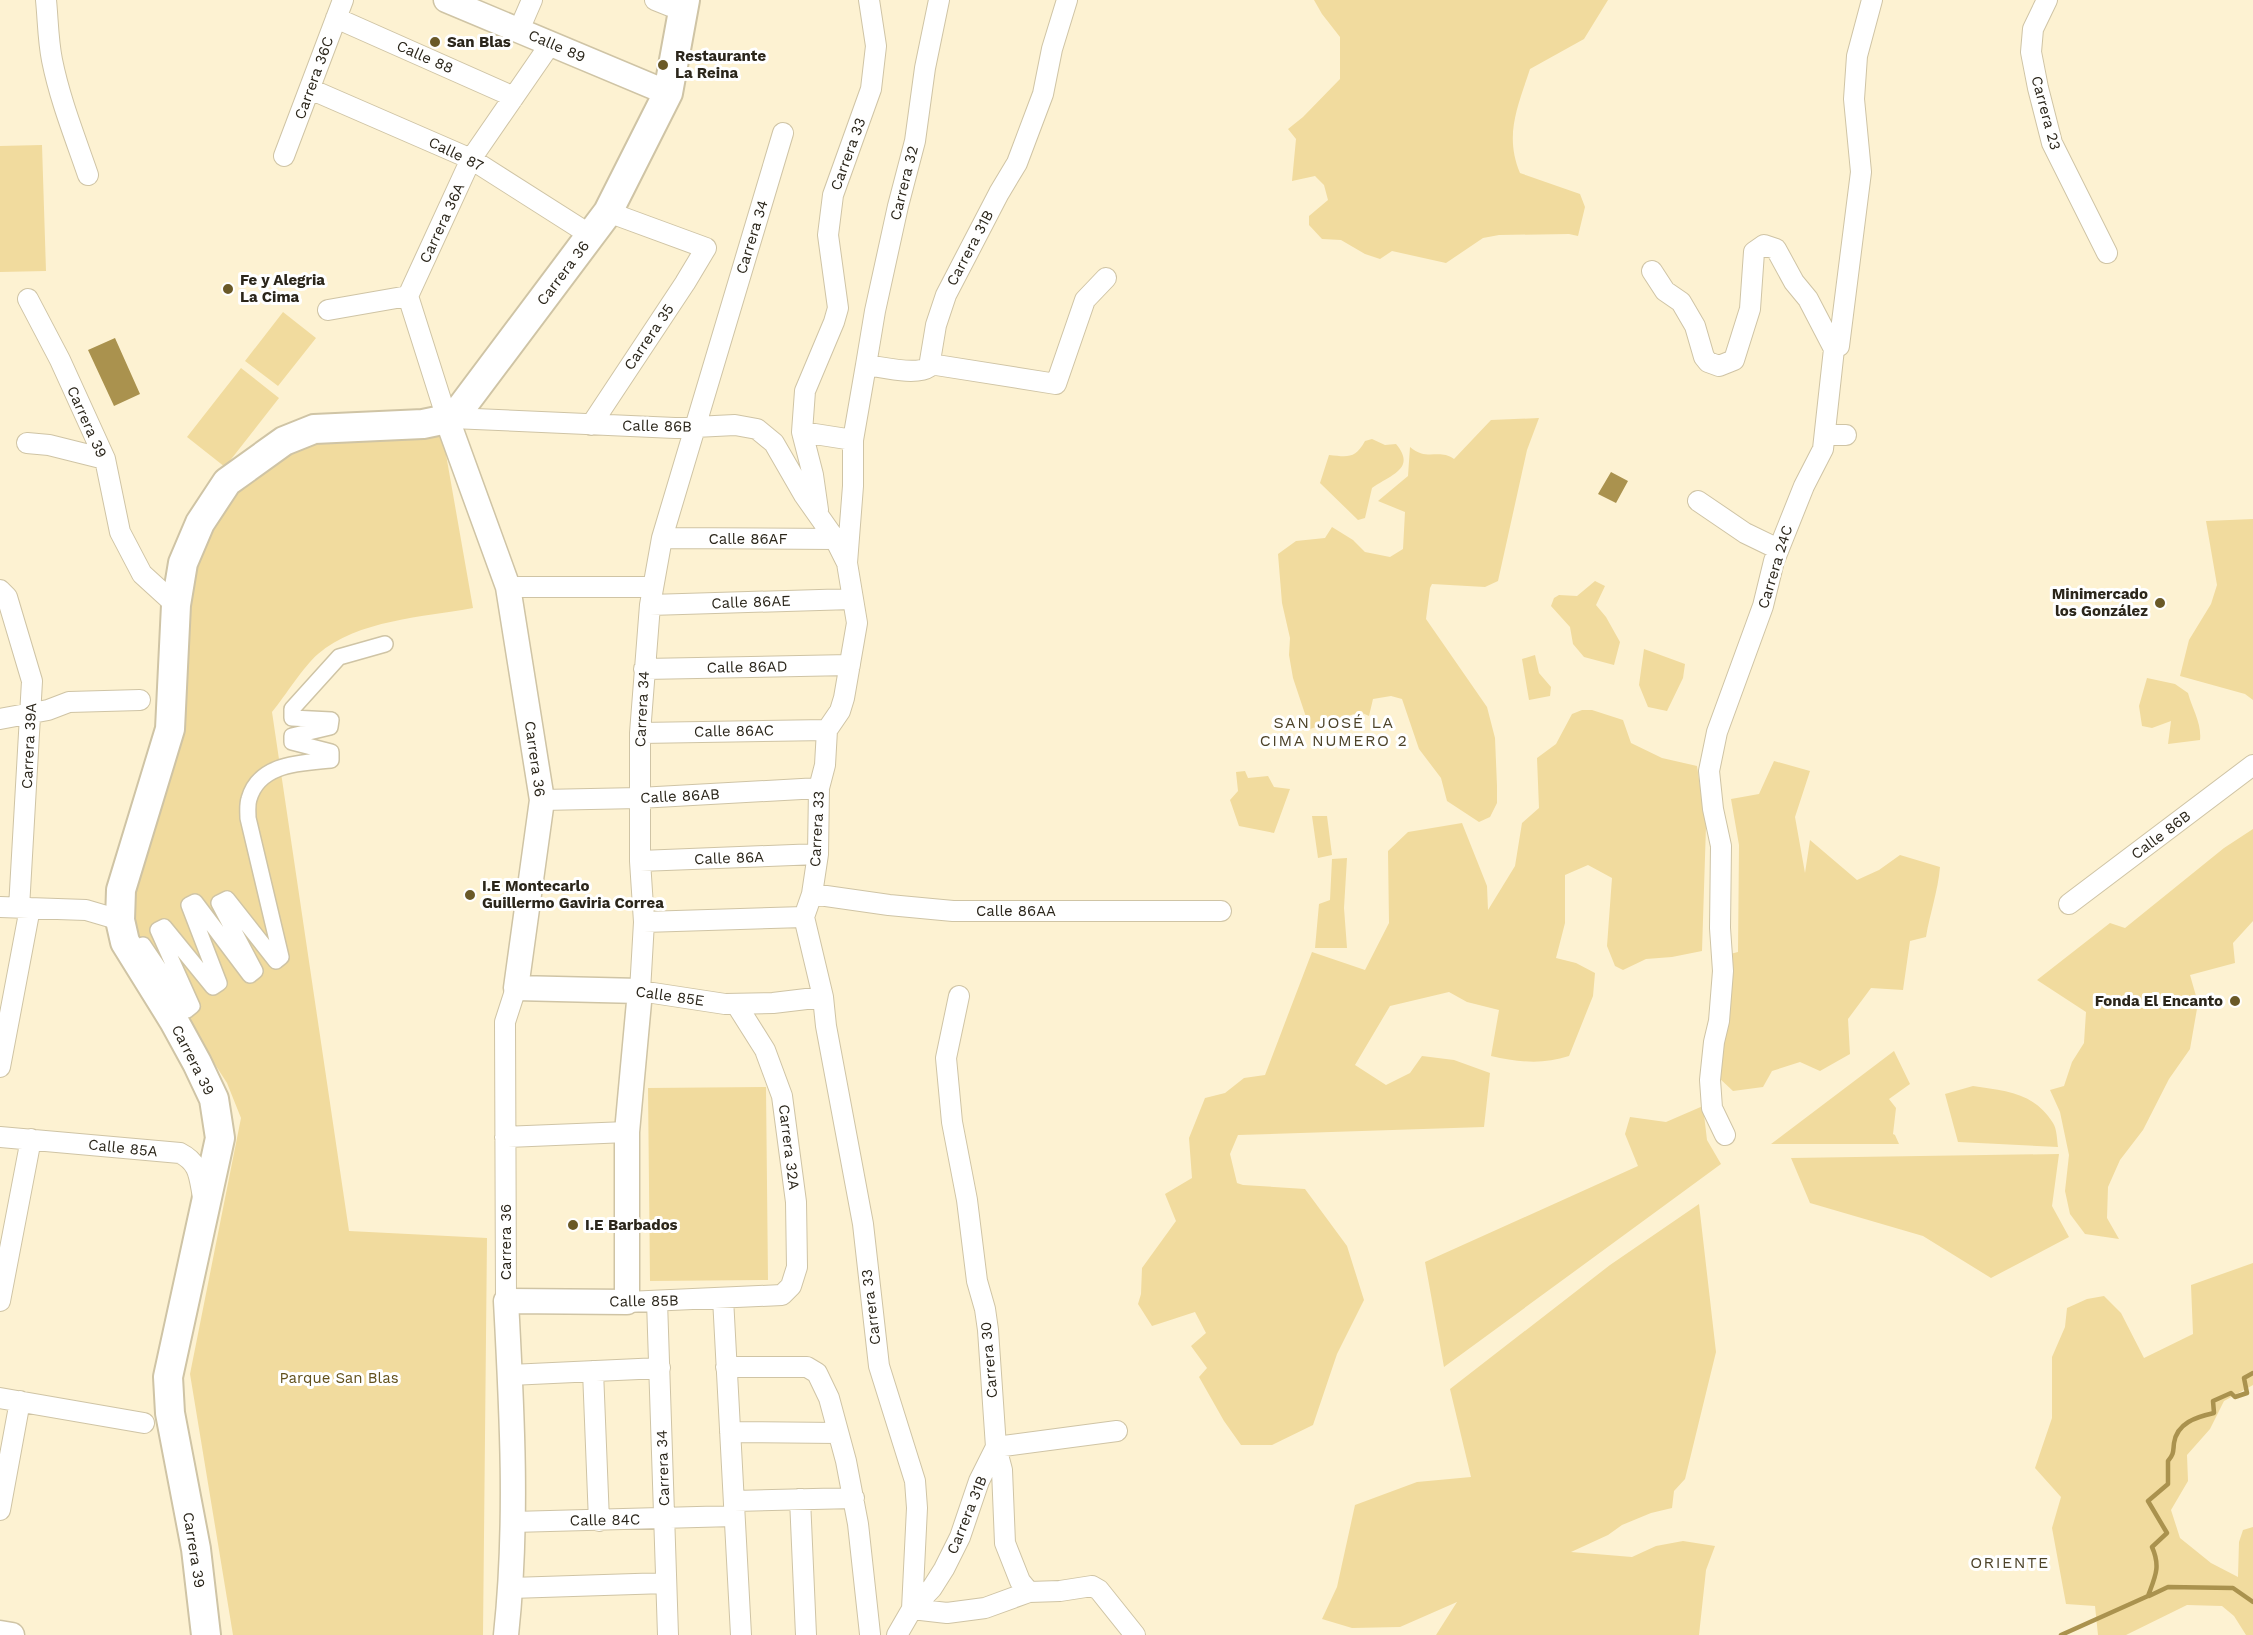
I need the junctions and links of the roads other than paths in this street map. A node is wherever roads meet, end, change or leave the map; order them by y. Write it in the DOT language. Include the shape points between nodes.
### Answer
graph roads {
  1 [pos="46,0"];
  2 [pos="446,0"];
  3 [pos="532,0"];
  4 [pos="869,0"];
  5 [pos="939,0"];
  6 [pos="1067,0"];
  7 [pos="1872,0"];
  8 [pos="2047,0"];
  9 [pos="670,2"];
  10 [pos="339,9"];
  11 [pos="519,30"];
  12 [pos="551,43"];
  13 [pos="310,88"];
  14 [pos="668,93"];
  15 [pos="514,97"];
  16 [pos="783,133"];
  17 [pos="284,156"];
  18 [pos="471,159"];
  19 [pos="88,175"];
  20 [pos="608,212"];
  21 [pos="592,236"];
  22 [pos="2107,254"];
  23 [pos="1652,271"];
  24 [pos="1106,278"];
  25 [pos="408,296"];
  26 [pos="28,299"];
  27 [pos="328,310"];
  28 [pos="1834,349"];
  29 [pos="930,364"];
  30 [pos="866,365"];
  31 [pos="449,419"];
  32 [pos="591,425"];
  33 [pos="696,428"];
  34 [pos="802,432"];
  35 [pos="1825,435"];
  36 [pos="1846,435"];
  37 [pos="853,440"];
  38 [pos="27,443"];
  39 [pos="105,459"];
  40 [pos="227,482"];
  41 [pos="1698,501"];
  42 [pos="818,513"];
  43 [pos="662,538"];
  44 [pos="835,539"];
  45 [pos="1778,549"];
  46 [pos="847,563"];
  47 [pos="508,586"];
  48 [pos="0,590"];
  49 [pos="652,596"];
  50 [pos="852,599"];
  51 [pos="176,605"];
  52 [pos="385,644"];
  53 [pos="850,665"];
  54 [pos="644,669"];
  55 [pos="140,700"];
  56 [pos="31,713"];
  57 [pos="0,719"];
  58 [pos="827,730"];
  59 [pos="640,733"];
  60 [pos="2253,765"];
  61 [pos="819,788"];
  62 [pos="639,798"];
  63 [pos="542,800"];
  64 [pos="818,854"];
  65 [pos="640,861"];
  66 [pos="812,894"];
  67 [pos="2069,903"];
  68 [pos="16,908"];
  69 [pos="1221,911"];
  70 [pos="804,917"];
  71 [pos="120,920"];
  72 [pos="644,922"];
  73 [pos="516,988"];
  74 [pos="640,991"];
  75 [pos="959,996"];
  76 [pos="823,997"];
  77 [pos="736,1004"];
  78 [pos="174,1022"];
  79 [pos="0,1067"];
  80 [pos="627,1132"];
  81 [pos="1725,1135"];
  82 [pos="0,1137"];
  83 [pos="505,1137"];
  84 [pos="31,1138"];
  85 [pos="206,1210"];
  86 [pos="782,1295"];
  87 [pos="723,1298"];
  88 [pos="657,1300"];
  89 [pos="0,1301"];
  90 [pos="506,1301"];
  91 [pos="627,1302"];
  92 [pos="726,1367"];
  93 [pos="660,1368"];
  94 [pos="593,1371"];
  95 [pos="510,1375"];
  96 [pos="0,1398"];
  97 [pos="20,1401"];
  98 [pos="144,1423"];
  99 [pos="1117,1431"];
  100 [pos="730,1432"];
  101 [pos="838,1433"];
  102 [pos="996,1448"];
  103 [pos="854,1498"];
  104 [pos="800,1499"];
  105 [pos="734,1509"];
  106 [pos="0,1510"];
  107 [pos="664,1518"];
  108 [pos="599,1521"];
  109 [pos="513,1522"];
  110 [pos="666,1583"];
  111 [pos="511,1588"];
  112 [pos="1029,1592"];
  113 [pos="912,1609"];
  114 [pos="898,1631"];
  115 [pos="0,1633"];
  116 [pos="870,1634"];
  117 [pos="12,1635"];
  118 [pos="206,1635"];
  119 [pos="506,1635"];
  120 [pos="669,1635"];
  121 [pos="741,1635"];
  122 [pos="806,1635"];
  123 [pos="1135,1635"];
  1 -- 19 [label="street" via="57,79"];
  2 -- 11 [label="street, Calle 89"];
  3 -- 11 [label="street"];
  4 -- 34 [label="street, Carrera 33" via="876,46 871,89 833,195 828,236 837,308 805,391"];
  5 -- 30 [label="street, Carrera 32" via="915,141"];
  6 -- 29 [label="street, Carrera 31B" via="1043,94 1017,164 946,295"];
  7 -- 28 [label="street, Carrera 24C" via="1857,56 1854,99 1861,172 1839,346"];
  8 -- 22 [label="street, Carrera 23" via="2032,29 2031,52 2038,88 2052,143"];
  9 -- 14 [label="main road, Carrera 36"];
  10 -- 13 [label="street, Carrera 36C"];
  10 -- 15 [label="street, Calle 88"];
  11 -- 12 [label="street, Calle 89"];
  12 -- 14 [label="street, Calle 89"];
  12 -- 15 [label="street, Carrera 36A"];
  13 -- 17 [label="street, Carrera 36C"];
  13 -- 18 [label="street, Calle 87"];
  14 -- 20 [label="main road, Carrera 36"];
  15 -- 18 [label="street, Carrera 36A"];
  16 -- 33 [label="street, Carrera 34"];
  18 -- 21 [label="street, Calle 87"];
  18 -- 25 [label="street, Carrera 36A"];
  20 -- 21 [label="main road, Carrera 36"];
  20 -- 32 [label="street, Carrera 35" via="706,248"];
  21 -- 31 [label="main road, Carrera 36"];
  23 -- 28 [label="street" via="1665,291 1681,302 1695,326 1704,357 1719,366 1734,360 1750,309 1754,252 1764,245 1776,249"];
  24 -- 29 [label="street" via="1085,300 1056,384"];
  25 -- 27 [label="street"];
  25 -- 31 [label="street"];
  26 -- 39 [label="street, Carrera 39"];
  28 -- 35 [label="street, Carrera 24C"];
  29 -- 30 [label="street" via="924,371"];
  30 -- 37 [label="street"];
  31 -- 32 [label="street, Calle 86B"];
  31 -- 40 [label="main road, Calle 86B" via="423,424 314,429 284,441"];
  31 -- 47 [label="street, Carrera 36"];
  32 -- 33 [label="street, Calle 86B"];
  33 -- 42 [label="street, Calle 86B" via="735,425 757,429 774,442"];
  33 -- 43 [label="street, Carrera 34"];
  34 -- 37 [label="street"];
  34 -- 42 [label="street, Carrera 33"];
  35 -- 36 [label="street"];
  35 -- 45 [label="street, Carrera 24C" via="1823,449"];
  37 -- 46 [label="street"];
  38 -- 39 [label="street"];
  39 -- 51 [label="street, Carrera 39" via="120,532 142,574"];
  40 -- 51 [label="main road, Carrera 39" via="200,523 187,553"];
  41 -- 45 [label="street" via="1745,533"];
  42 -- 44 [label="street, Carrera 33"];
  43 -- 44 [label="street, Calle 86AF"];
  43 -- 49 [label="street, Carrera 34"];
  44 -- 46 [label="street, Carrera 33"];
  45 -- 81 [label="street, Carrera 24C" via="1763,606 1717,732 1709,771 1721,846 1723,971 1711,1091 1712,1108"];
  46 -- 50 [label="street, Carrera 33"];
  47 -- 49 [label="street"];
  47 -- 63 [label="street, Carrera 36"];
  48 -- 56 [label="street, Carrera 39A" via="8,597 32,681"];
  49 -- 50 [label="street, Calle 86AE"];
  49 -- 54 [label="street, Carrera 34"];
  50 -- 53 [label="street, Carrera 33" via="857,623"];
  51 -- 71 [label="main road, Carrera 39" via="170,729 121,890"];
  52 -- 78 [label="street" via="339,657 292,709 292,718 331,720 330,727 292,736 292,742 331,752 331,760 281,766 262,778 249,799 248,818 281,957 276,961 226,900 219,903 255,971 250,975 195,902 189,905 219,983 213,987 164,927 158,930 192,1006 187,1010 143,945 135,950 180,1016"];
  53 -- 54 [label="street, Calle 86AD"];
  53 -- 58 [label="street, Carrera 33" via="840,711"];
  54 -- 59 [label="street, Carrera 34"];
  55 -- 56 [label="street" via="69,702"];
  56 -- 57 [label="street"];
  56 -- 68 [label="street, Carrera 39A"];
  58 -- 59 [label="street, Calle 86AC"];
  58 -- 61 [label="street, Carrera 33"];
  59 -- 62 [label="street, Carrera 34"];
  60 -- 67 [label="street, Calle 86B"];
  61 -- 62 [label="street, Calle 86AB"];
  61 -- 64 [label="street, Carrera 33"];
  62 -- 63 [label="street, Calle 86AB"];
  62 -- 65 [label="street, Carrera 34"];
  63 -- 73 [label="street, Carrera 36"];
  64 -- 65 [label="street, Calle 86A"];
  64 -- 66 [label="street, Carrera 33"];
  65 -- 72 [label="street, Carrera 34"];
  66 -- 69 [label="street, Calle 86AA" via="953,911"];
  66 -- 70 [label="street, Carrera 33"];
  68 -- 71 [label="street" via="86,910"];
  68 -- 79 [label="street, Carrera 39A"];
  70 -- 72 [label="street"];
  70 -- 76 [label="street, Carrera 33"];
  71 -- 78 [label="main road, Carrera 39" via="125,942"];
  72 -- 74 [label="street, Carrera 34"];
  73 -- 74 [label="street, Calle 85E"];
  73 -- 83 [label="street, Carrera 36" via="505,1022"];
  74 -- 77 [label="street, Calle 85E"];
  74 -- 80 [label="street, Carrera 34"];
  75 -- 102 [label="street, Carrera 30" via="946,1058 952,1122 988,1330"];
  76 -- 77 [label="street, Calle 85E"];
  76 -- 113 [label="street, Carrera 33" via="863,1224 879,1366 915,1481"];
  77 -- 86 [label="street, Carrera 32A" via="765,1050 782,1096 796,1203 797,1267 791,1286"];
  78 -- 85 [label="main road, Carrera 39" via="214,1099 220,1138"];
  80 -- 83 [label="street"];
  80 -- 91 [label="street, Carrera 34"];
  82 -- 84 [label="street, Calle 85A"];
  83 -- 90 [label="street, Carrera 36"];
  84 -- 85 [label="street, Calle 85A" via="180,1153 197,1168"];
  84 -- 89 [label="street"];
  85 -- 118 [label="main road, Carrera 39" via="168,1377 170,1413 196,1549"];
  86 -- 87 [label="street, Calle 85B"];
  87 -- 88 [label="street, Calle 85B"];
  87 -- 92 [label="street"];
  88 -- 91 [label="street, Calle 85B"];
  88 -- 93 [label="street, Carrera 34"];
  90 -- 91 [label="street, Calle 85B"];
  90 -- 95 [label="street, Carrera 36"];
  92 -- 100 [label="street"];
  92 -- 101 [label="street" via="807,1367 817,1373 829,1398"];
  93 -- 94 [label="street"];
  93 -- 107 [label="street, Carrera 34"];
  94 -- 95 [label="street"];
  94 -- 108 [label="street"];
  95 -- 109 [label="street, Carrera 36"];
  96 -- 97 [label="street"];
  97 -- 98 [label="street"];
  97 -- 106 [label="street"];
  99 -- 102 [label="street"];
  100 -- 101 [label="street"];
  100 -- 105 [label="street"];
  101 -- 103 [label="street"];
  102 -- 112 [label="street, Carrera 30" via="1002,1470 1005,1543 1020,1581"];
  102 -- 113 [label="street, Carrera 31B" via="944,1569"];
  103 -- 104 [label="street, Calle 84C"];
  103 -- 116 [label="street"];
  104 -- 105 [label="street, Calle 84C"];
  104 -- 122 [label="street"];
  105 -- 107 [label="street, Calle 84C"];
  105 -- 121 [label="street"];
  107 -- 108 [label="street, Calle 84C"];
  107 -- 110 [label="street, Carrera 34"];
  108 -- 109 [label="street, Calle 84C"];
  109 -- 111 [label="street, Carrera 36"];
  110 -- 111 [label="street"];
  110 -- 120 [label="street, Carrera 34"];
  111 -- 119 [label="street, Carrera 36"];
  112 -- 113 [label="street" via="985,1608 947,1614"];
  112 -- 123 [label="street" via="1092,1586"];
  113 -- 114 [label="street, Carrera 33"];
  115 -- 117 [label="street"];
}
